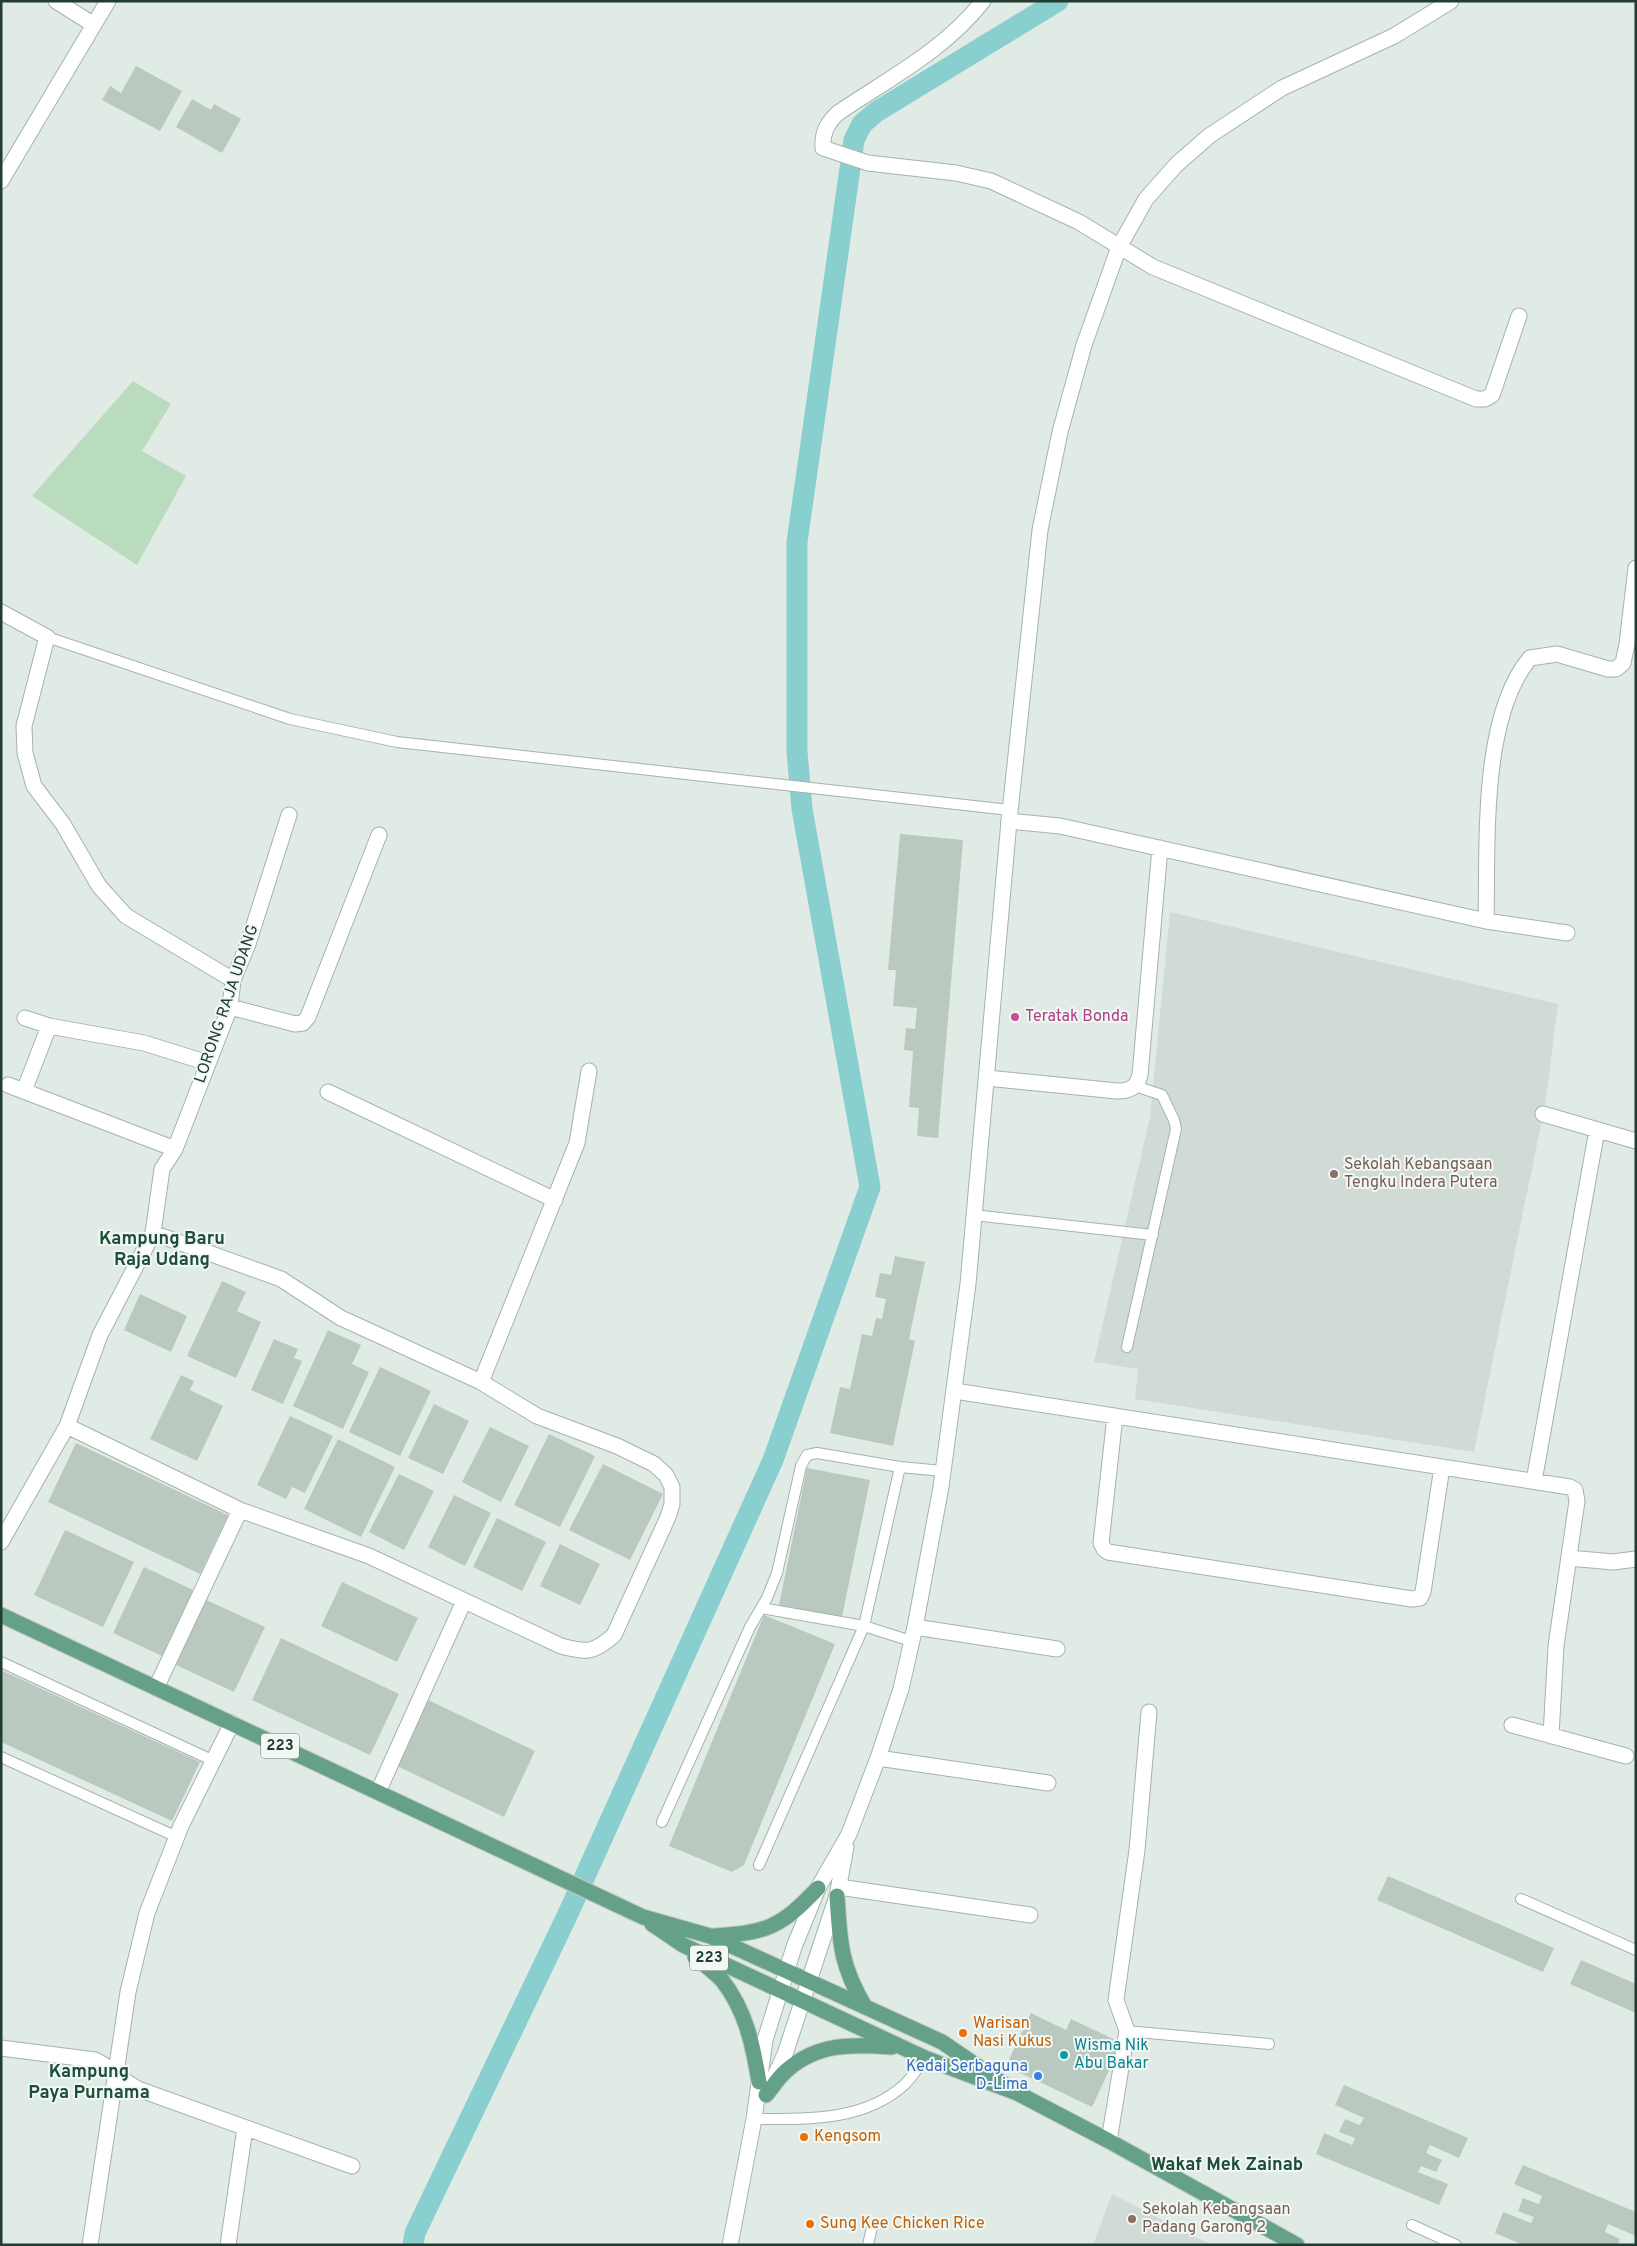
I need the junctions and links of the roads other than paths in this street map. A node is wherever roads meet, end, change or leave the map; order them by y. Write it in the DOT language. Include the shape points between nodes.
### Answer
graph roads {
  1 [pos="56,1"];
  2 [pos="108,1"];
  3 [pos="983,1"];
  4 [pos="1451,1"];
  5 [pos="94,25"];
  6 [pos="1,181"];
  7 [pos="1119,247"];
  8 [pos="1519,316"];
  9 [pos="1636,568"];
  10 [pos="1,612"];
  11 [pos="47,637"];
  12 [pos="289,815"];
  13 [pos="1010,816"];
  14 [pos="380,835"];
  15 [pos="1160,848"];
  16 [pos="1486,921"];
  17 [pos="1567,933"];
  18 [pos="233,980"];
  19 [pos="230,1006"];
  20 [pos="25,1018"];
  21 [pos="49,1026"];
  22 [pos="208,1063"];
  23 [pos="589,1071"];
  24 [pos="987,1078"];
  25 [pos="8,1085"];
  26 [pos="1135,1086"];
  27 [pos="24,1091"];
  28 [pos="328,1092"];
  29 [pos="1544,1114"];
  30 [pos="1598,1130"];
  31 [pos="1636,1141"];
  32 [pos="175,1149"];
  33 [pos="555,1200"];
  34 [pos="974,1215"];
  35 [pos="153,1232"];
  36 [pos="1153,1234"];
  37 [pos="1127,1347"];
  38 [pos="481,1382"];
  39 [pos="955,1391"];
  40 [pos="1115,1416"];
  41 [pos="67,1426"];
  42 [pos="900,1466"];
  43 [pos="1442,1466"];
  44 [pos="944,1471"];
  45 [pos="1534,1481"];
  46 [pos="240,1510"];
  47 [pos="1,1542"];
  48 [pos="1569,1558"];
  49 [pos="1636,1558"];
  50 [pos="464,1601"];
  51 [pos="761,1608"];
  52 [pos="1,1615"];
  53 [pos="864,1626"];
  54 [pos="913,1634"];
  55 [pos="1057,1649"];
  56 [pos="1,1662"];
  57 [pos="156,1688"];
  58 [pos="1149,1712"];
  59 [pos="232,1723"];
  60 [pos="1512,1725"];
  61 [pos="1551,1736"];
  62 [pos="1626,1756"];
  63 [pos="1,1757"];
  64 [pos="878,1758"];
  65 [pos="214,1761"];
  66 [pos="1048,1783"];
  67 [pos="378,1792"];
  68 [pos="662,1822"];
  69 [pos="849,1834"];
  70 [pos="177,1837"];
  71 [pos="759,1865"];
  72 [pos="818,1888"];
  73 [pos="838,1891"];
  74 [pos="1521,1899"];
  75 [pos="1030,1915"];
  76 [pos="643,1917"];
  77 [pos="710,1936"];
  78 [pos="683,1946"];
  79 [pos="1636,1950"];
  80 [pos="785,1970"];
  81 [pos="809,1982"];
  82 [pos="779,1990"];
  83 [pos="802,2001"];
  84 [pos="864,2007"];
  85 [pos="1127,2031"];
  86 [pos="1269,2044"];
  87 [pos="901,2047"];
  88 [pos="1,2048"];
  89 [pos="926,2058"];
  90 [pos="115,2073"];
  91 [pos="762,2089"];
  92 [pos="1017,2093"];
  93 [pos="754,2119"];
  94 [pos="244,2128"];
  95 [pos="1109,2141"];
  96 [pos="352,2166"];
  97 [pos="1412,2225"];
  98 [pos="872,2227"];
  99 [pos="90,2245"];
  100 [pos="228,2245"];
  101 [pos="730,2245"];
  102 [pos="868,2245"];
  103 [pos="1297,2245"];
  104 [pos="1456,2245"];
  1 -- 5 [label="street"];
  2 -- 5 [label="street"];
  3 -- 7 [label="street" via="944,42 830,120 824,131 823,148 868,163 956,173 991,181 1079,222"];
  4 -- 7 [label="street" via="1394,36 1282,88 1209,136 1176,165 1146,199"];
  5 -- 6 [label="street"];
  7 -- 8 [label="street" via="1153,267 1476,399 1492,395"];
  7 -- 13 [label="street" via="1084,345 1060,432 1040,530"];
  9 -- 16 [label="street" via="1623,663 1616,669 1608,669 1557,654 1530,658 1520,671 1500,718 1491,770"];
  10 -- 11 [label="street"];
  11 -- 13 [label="lane" via="290,719 398,742 854,793"];
  11 -- 18 [label="street" via="24,726 25,753 34,786 63,824 99,886 126,916"];
  12 -- 18 [label="street, LORONG RAJA UDANG" via="248,944"];
  13 -- 15 [label="street"];
  13 -- 24 [label="street"];
  14 -- 19 [label="street" via="303,1023 295,1024"];
  15 -- 16 [label="street"];
  15 -- 26 [label="street" via="1140,1075"];
  16 -- 17 [label="street"];
  18 -- 19 [label="street, LORONG RAJA UDANG"];
  19 -- 22 [label="street, LORONG RAJA UDANG"];
  20 -- 21 [label="street"];
  21 -- 22 [label="street" via="144,1044"];
  21 -- 27 [label="street"];
  22 -- 32 [label="street, LORONG RAJA UDANG"];
  23 -- 33 [label="street" via="577,1143"];
  24 -- 26 [label="street" via="1117,1091 1127,1091"];
  24 -- 34 [label="street"];
  25 -- 27 [label="street"];
  26 -- 36 [label="lane" via="1162,1095 1176,1129"];
  27 -- 32 [label="street"];
  28 -- 33 [label="street"];
  29 -- 30 [label="street"];
  30 -- 31 [label="street"];
  30 -- 45 [label="street"];
  32 -- 35 [label="street, LORONG RAJA UDANG" via="162,1169"];
  33 -- 38 [label="street"];
  34 -- 36 [label="lane"];
  34 -- 39 [label="street"];
  35 -- 38 [label="street" via="280,1279 342,1318"];
  35 -- 41 [label="street, LORONG RAJA UDANG" via="100,1335"];
  36 -- 37 [label="lane"];
  38 -- 50 [label="street" via="537,1416 617,1446 654,1464 666,1475 672,1487 672,1504 614,1635 602,1646 590,1651 561,1646"];
  39 -- 40 [label="street"];
  39 -- 44 [label="street"];
  40 -- 43 [label="street"];
  40 -- 43 [label="street" via="1101,1543 1104,1549 1231,1572 1420,1598"];
  41 -- 46 [label="street"];
  41 -- 47 [label="street, LORONG RAJA UDANG"];
  42 -- 44 [label="lane"];
  42 -- 51 [label="lane" via="817,1452 807,1455 800,1466 777,1573"];
  42 -- 53 [label="lane"];
  43 -- 45 [label="street"];
  44 -- 54 [label="street"];
  45 -- 48 [label="street" via="1570,1487 1577,1495"];
  46 -- 50 [label="street" via="370,1556"];
  46 -- 57 [label="street"];
  48 -- 49 [label="street" via="1613,1562"];
  48 -- 61 [label="street" via="1556,1646"];
  50 -- 67 [label="street"];
  51 -- 53 [label="lane"];
  51 -- 68 [label="lane"];
  52 -- 57 [label="main road, 223"];
  53 -- 54 [label="lane"];
  53 -- 71 [label="lane"];
  54 -- 55 [label="street"];
  54 -- 64 [label="street"];
  56 -- 65 [label="lane"];
  57 -- 59 [label="main road, 223"];
  58 -- 85 [label="street" via="1137,1850 1116,2000"];
  59 -- 65 [label="street"];
  59 -- 67 [label="main road, 223"];
  60 -- 61 [label="street"];
  61 -- 62 [label="street"];
  63 -- 70 [label="lane"];
  64 -- 66 [label="street"];
  64 -- 69 [label="street"];
  65 -- 70 [label="street"];
  67 -- 76 [label="main road, 223"];
  69 -- 72 [label="street"];
  69 -- 73 [label="street"];
  70 -- 90 [label="street" via="147,1913 128,1992"];
  72 -- 77 [label="main road" via="795,1913 776,1925 736,1935"];
  72 -- 80 [label="street"];
  73 -- 75 [label="street"];
  73 -- 81 [label="street"];
  73 -- 84 [label="main road" via="842,1960"];
  74 -- 79 [label="lane"];
  76 -- 77 [label="main road, 223"];
  76 -- 78 [label="main road, 223"];
  77 -- 80 [label="main road, 223"];
  78 -- 82 [label="main road, 223"];
  78 -- 91 [label="main road" via="721,1980 743,2012 754,2045"];
  80 -- 81 [label="main road"];
  80 -- 82 [label="street"];
  81 -- 83 [label="street"];
  81 -- 84 [label="main road"];
  82 -- 83 [label="main road"];
  82 -- 91 [label="street" via="765,2040"];
  83 -- 87 [label="main road"];
  83 -- 91 [label="street" via="785,2054"];
  84 -- 92 [label="main road" via="942,2042"];
  85 -- 86 [label="lane"];
  85 -- 95 [label="street"];
  87 -- 89 [label="main road"];
  87 -- 91 [label="main road" via="834,2046 806,2057"];
  88 -- 90 [label="street" via="95,2060"];
  89 -- 92 [label="main road"];
  89 -- 93 [label="lane" via="904,2084 884,2100 858,2111 812,2119"];
  90 -- 94 [label="street" via="138,2089"];
  90 -- 99 [label="street"];
  91 -- 93 [label="street"];
  92 -- 95 [label="main road"];
  93 -- 101 [label="street"];
  94 -- 96 [label="street"];
  94 -- 100 [label="street"];
  95 -- 103 [label="main road"];
  97 -- 104 [label="lane"];
  98 -- 102 [label="lane"];
}
